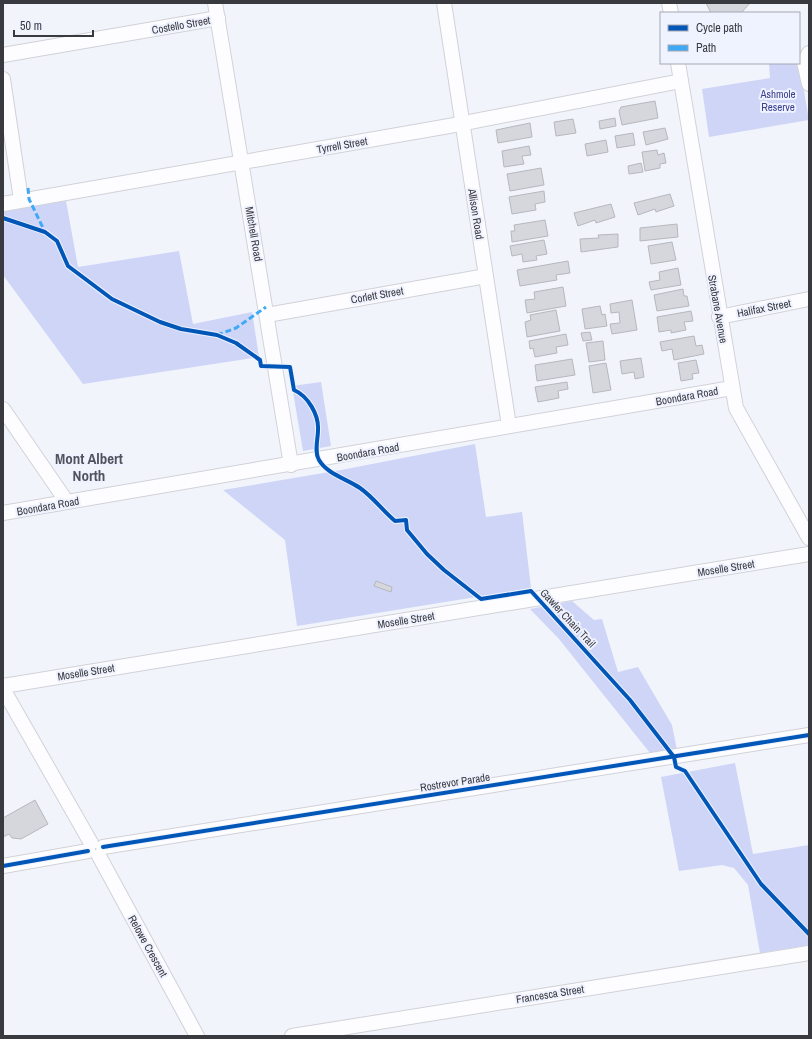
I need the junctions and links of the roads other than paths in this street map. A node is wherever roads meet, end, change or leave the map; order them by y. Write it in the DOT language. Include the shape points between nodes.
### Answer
graph roads {
  1 [pos="215,3"];
  2 [pos="444,3"];
  3 [pos="218,18"];
  4 [pos="809,53"];
  5 [pos="3,55"];
  6 [pos="678,64"];
  7 [pos="3,79"];
  8 [pos="681,81"];
  9 [pos="809,84"];
  10 [pos="463,123"];
  11 [pos="242,162"];
  12 [pos="21,200"];
  13 [pos="3,204"];
  14 [pos="486,276"];
  15 [pos="809,299"];
  16 [pos="268,315"];
  17 [pos="719,317"];
  18 [pos="732,388"];
  19 [pos="3,409"];
  20 [pos="509,426"];
  21 [pos="291,465"];
  22 [pos="67,502"];
  23 [pos="3,513"];
  24 [pos="809,538"];
  25 [pos="809,554"];
  26 [pos="3,687"];
  27 [pos="809,735"];
  28 [pos="95,849"];
  29 [pos="3,866"];
  30 [pos="809,953"];
  31 [pos="197,1036"];
  32 [pos="292,1036"];
  1 -- 3 [label="street, Mitchell Road"];
  2 -- 10 [label="street, Allison Road"];
  3 -- 5 [label="street, Costello Street"];
  3 -- 11 [label="street, Mitchell Road"];
  4 -- 9 [label="street" via="804,62"];
  6 -- 8 [label="street, Strabane Avenue"];
  7 -- 12 [label="street"];
  8 -- 10 [label="street, Tyrrell Street"];
  8 -- 17 [label="street, Strabane Avenue"];
  10 -- 11 [label="street, Tyrrell Street"];
  10 -- 14 [label="street, Allison Road"];
  11 -- 12 [label="street, Tyrrell Street"];
  11 -- 16 [label="street, Mitchell Road"];
  12 -- 13 [label="street, Tyrrell Street"];
  14 -- 16 [label="street, Corlett Street"];
  14 -- 20 [label="street, Allison Road"];
  15 -- 17 [label="street, Halifax Street"];
  16 -- 21 [label="street, Mitchell Road"];
  17 -- 18 [label="street, Strabane Avenue"];
  18 -- 20 [label="street, Boondara Road"];
  18 -- 24 [label="street, Strabane Avenue" via="736,408"];
  19 -- 22 [label="street"];
  20 -- 21 [label="street, Boondara Road"];
  21 -- 22 [label="street, Boondara Road"];
  22 -- 23 [label="street, Boondara Road"];
  25 -- 26 [label="street, Moselle Street"];
  26 -- 28 [label="street, Relowe Crescent"];
  27 -- 28 [label="street, Rostrevor Parade"];
  28 -- 29 [label="street, Rostrevor Parade"];
  28 -- 31 [label="street, Relowe Crescent"];
  30 -- 32 [label="street, Francesca Street"];
}
